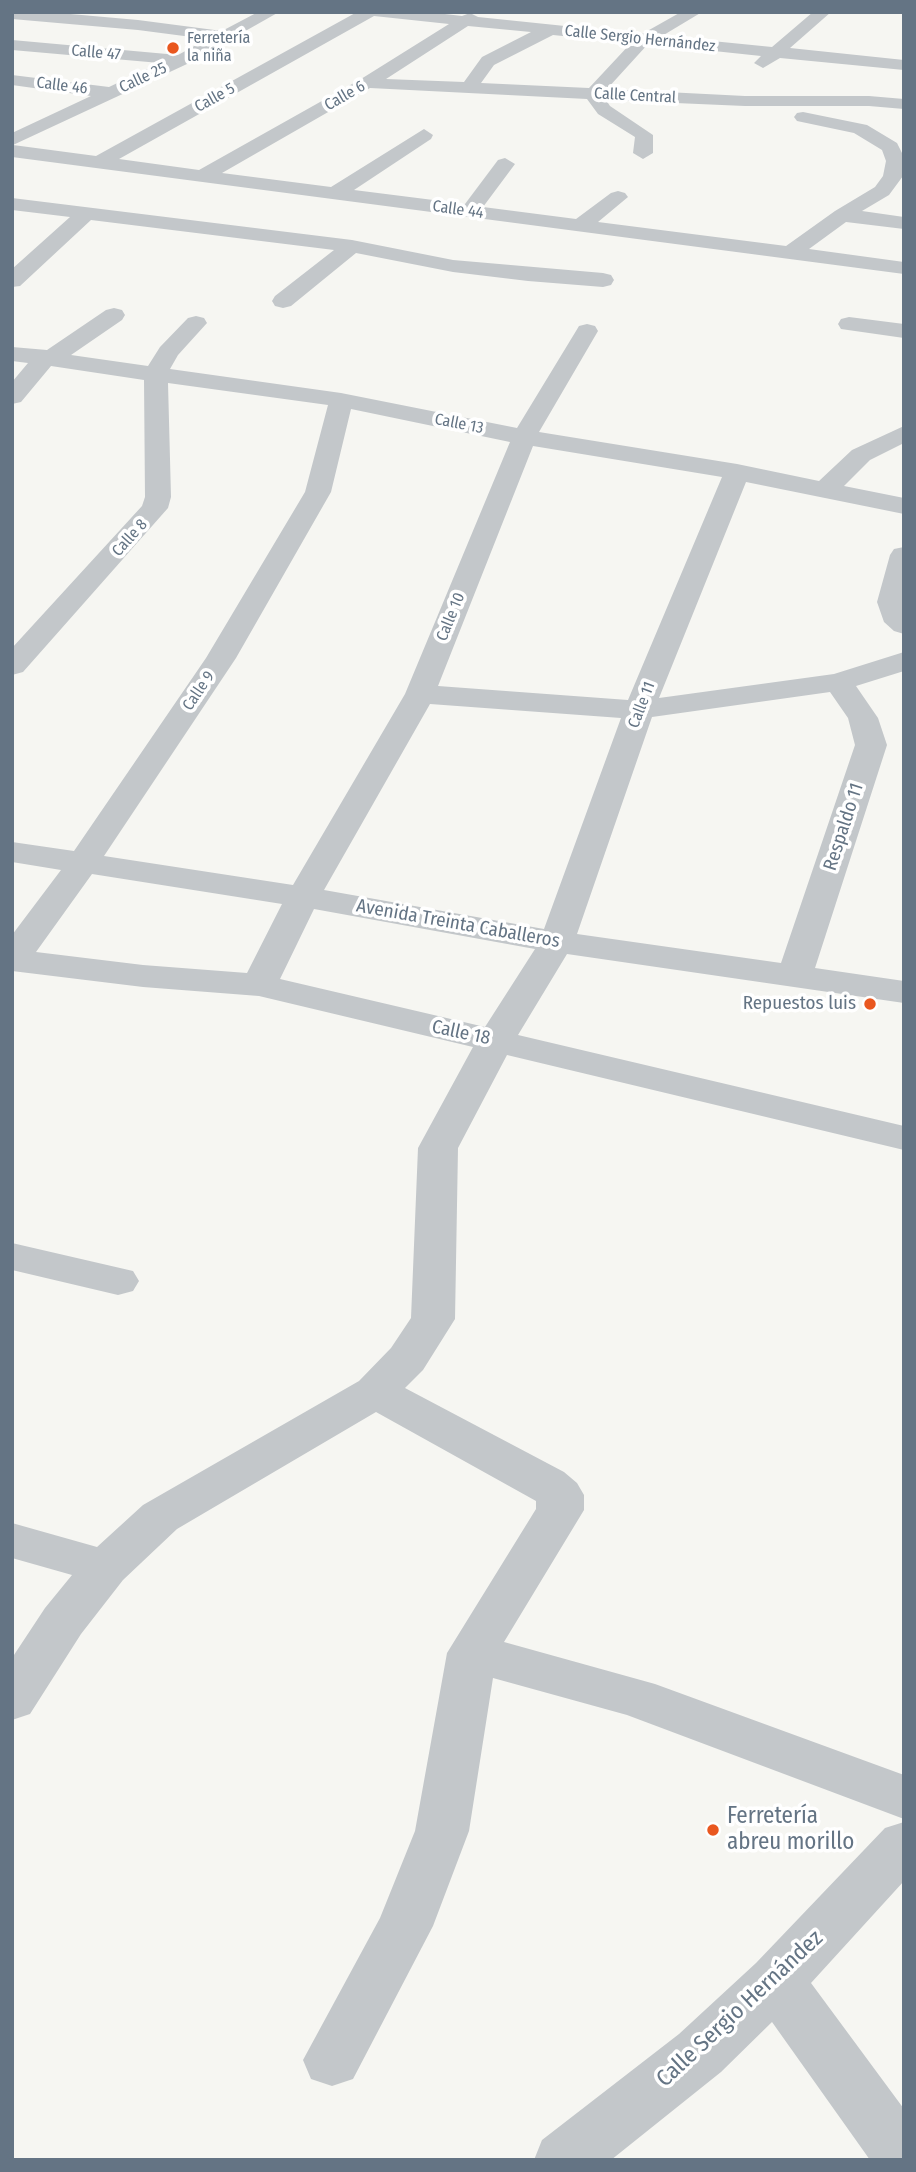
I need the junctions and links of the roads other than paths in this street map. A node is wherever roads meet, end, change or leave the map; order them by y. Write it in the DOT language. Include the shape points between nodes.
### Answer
graph roads {
  1 [pos="163,12"];
  2 [pos="271,12"];
  3 [pos="369,12"];
  4 [pos="377,12"];
  5 [pos="482,12"];
  6 [pos="586,12"];
  7 [pos="694,12"];
  8 [pos="823,12"];
  9 [pos="12,14"];
  10 [pos="59,15"];
  11 [pos="463,21"];
  12 [pos="138,25"];
  13 [pos="549,30"];
  14 [pos="226,37"];
  15 [pos="644,39"];
  16 [pos="12,45"];
  17 [pos="895,46"];
  18 [pos="774,52"];
  19 [pos="181,60"];
  20 [pos="877,61"];
  21 [pos="904,65"];
  22 [pos="12,80"];
  23 [pos="895,81"];
  24 [pos="468,89"];
  25 [pos="368,92"];
  26 [pos="112,93"];
  27 [pos="593,94"];
  28 [pos="340,99"];
  29 [pos="721,100"];
  30 [pos="796,101"];
  31 [pos="904,104"];
  32 [pos="604,110"];
  33 [pos="576,111"];
  34 [pos="12,125"];
  35 [pos="38,128"];
  36 [pos="424,135"];
  37 [pos="12,140"];
  38 [pos="12,151"];
  39 [pos="643,153"];
  40 [pos="55,157"];
  41 [pos="98,163"];
  42 [pos="505,164"];
  43 [pos="23,173"];
  44 [pos="204,175"];
  45 [pos="337,192"];
  46 [pos="618,197"];
  47 [pos="12,204"];
  48 [pos="470,211"];
  49 [pos="86,214"];
  50 [pos="842,215"];
  51 [pos="904,223"];
  52 [pos="580,226"];
  53 [pos="352,246"];
  54 [pos="789,254"];
  55 [pos="904,268"];
  56 [pos="603,280"];
  57 [pos="12,281"];
  58 [pos="283,302"];
  59 [pos="114,316"];
  60 [pos="196,323"];
  61 [pos="849,324"];
  62 [pos="587,331"];
  63 [pos="904,331"];
  64 [pos="12,355"];
  65 [pos="48,358"];
  66 [pos="156,373"];
  67 [pos="12,397"];
  68 [pos="341,400"];
  69 [pos="904,433"];
  70 [pos="524,437"];
  71 [pos="737,472"];
  72 [pos="825,490"];
  73 [pos="904,506"];
  74 [pos="904,555"];
  75 [pos="904,625"];
  76 [pos="904,661"];
  77 [pos="12,666"];
  78 [pos="838,682"];
  79 [pos="420,694"];
  80 [pos="639,710"];
  81 [pos="12,852"];
  82 [pos="82,864"];
  83 [pos="303,897"];
  84 [pos="557,942"];
  85 [pos="12,960"];
  86 [pos="794,978"];
  87 [pos="259,985"];
  88 [pos="904,992"];
  89 [pos="496,1040"];
  90 [pos="904,1138"];
  91 [pos="12,1256"];
  92 [pos="118,1281"];
  93 [pos="375,1392"];
  94 [pos="12,1540"];
  95 [pos="106,1567"];
  96 [pos="472,1653"];
  97 [pos="12,1700"];
  98 [pos="904,1797"];
  99 [pos="904,1844"];
  100 [pos="776,1981"];
  101 [pos="332,2060"];
  102 [pos="904,2158"];
  103 [pos="564,2160"];
  1 -- 12 [label="street"];
  2 -- 14 [label="street, Calle 25"];
  3 -- 41 [label="street, Calle 5"];
  4 -- 11 [label="street, Calle Sergio Hernández"];
  5 -- 11 [label="street, Calle 6"];
  6 -- 13 [label="street"];
  7 -- 15 [label="street"];
  8 -- 18 [label="street"];
  9 -- 10 [label="street"];
  10 -- 12 [label="street"];
  11 -- 13 [label="street, Calle Sergio Hernández"];
  11 -- 25 [label="street, Calle 6"];
  12 -- 14 [label="street"];
  13 -- 15 [label="street, Calle Sergio Hernández"];
  13 -- 24 [label="street" via="488,61"];
  14 -- 19 [label="street, Calle 25"];
  15 -- 18 [label="street, Calle Sergio Hernández"];
  15 -- 27 [label="street"];
  16 -- 19 [label="street, Calle 47"];
  17 -- 20 [label="street"];
  18 -- 20 [label="street, Calle Sergio Hernández"];
  18 -- 29 [label="street"];
  19 -- 26 [label="street, Calle 25"];
  20 -- 21 [label="street, Calle Sergio Hernández"];
  20 -- 23 [label="street"];
  22 -- 26 [label="street, Calle 46"];
  24 -- 25 [label="street, Calle Central"];
  24 -- 27 [label="street, Calle Central"];
  25 -- 28 [label="street, Calle Central"];
  26 -- 35 [label="street, Calle 25"];
  27 -- 29 [label="street, Calle Central"];
  27 -- 32 [label="street"];
  28 -- 44 [label="street, Calle 6"];
  29 -- 30 [label="street, Calle Central"];
  30 -- 31 [label="street, Calle Central"];
  30 -- 50 [label="street" via="790,112 860,129 890,147 896,161 882,191"];
  32 -- 33 [label="street"];
  32 -- 39 [label="street" via="644,135"];
  34 -- 35 [label="street"];
  35 -- 37 [label="street, Calle 25"];
  36 -- 45 [label="street"];
  38 -- 40 [label="street, Calle 44"];
  40 -- 41 [label="street, Calle 44"];
  40 -- 43 [label="street"];
  41 -- 44 [label="street, Calle 44"];
  42 -- 48 [label="street"];
  44 -- 45 [label="street, Calle 44"];
  45 -- 48 [label="street, Calle 44"];
  46 -- 52 [label="street"];
  47 -- 49 [label="street"];
  48 -- 52 [label="street, Calle 44"];
  49 -- 53 [label="street"];
  49 -- 57 [label="street"];
  50 -- 51 [label="street"];
  50 -- 54 [label="street"];
  52 -- 54 [label="street, Calle 44"];
  53 -- 56 [label="street" via="453,266"];
  53 -- 58 [label="street"];
  54 -- 55 [label="street, Calle 44"];
  59 -- 65 [label="street"];
  60 -- 66 [label="street" via="168,352"];
  61 -- 63 [label="street"];
  62 -- 70 [label="street, Calle 10"];
  64 -- 65 [label="street, Calle 13"];
  65 -- 66 [label="street, Calle 13"];
  65 -- 67 [label="street"];
  66 -- 68 [label="street, Calle 13"];
  66 -- 77 [label="street, Calle 8" via="155,508"];
  68 -- 70 [label="street, Calle 13"];
  68 -- 82 [label="street, Calle 9" via="318,492 221,658"];
  69 -- 72 [label="street" via="861,455"];
  70 -- 71 [label="street, Calle 13"];
  70 -- 79 [label="street, Calle 10"];
  71 -- 72 [label="street, Calle 13"];
  71 -- 80 [label="street, Calle 11"];
  72 -- 73 [label="street, Calle 13"];
  74 -- 75 [label="street" via="891,602 894,616"];
  76 -- 78 [label="street"];
  78 -- 80 [label="street"];
  78 -- 86 [label="street, Respaldo 11" via="863,718 871,746"];
  79 -- 80 [label="street"];
  79 -- 83 [label="street, Calle 10"];
  80 -- 84 [label="street, Calle 11"];
  81 -- 82 [label="street, Avenida Treinta Caballeros"];
  82 -- 83 [label="street, Avenida Treinta Caballeros"];
  82 -- 85 [label="street, Calle 9"];
  83 -- 84 [label="street, Avenida Treinta Caballeros"];
  83 -- 87 [label="street, Calle 10"];
  84 -- 86 [label="street, Avenida Treinta Caballeros"];
  84 -- 89 [label="street, Calle 11"];
  85 -- 87 [label="street, Calle 18"];
  86 -- 88 [label="street, Avenida Treinta Caballeros"];
  87 -- 89 [label="street, Calle 18"];
  89 -- 90 [label="street, Calle 18"];
  89 -- 93 [label="street, Calle 11" via="438,1148 433,1319 407,1359"];
  91 -- 92 [label="street"];
  93 -- 95 [label="street, Calle 11" via="160,1517"];
  93 -- 96 [label="street" via="560,1495 560,1510"];
  94 -- 95 [label="street"];
  95 -- 97 [label="street, Calle 11" via="63,1621"];
  96 -- 98 [label="street" via="637,1698"];
  96 -- 101 [label="street" via="442,1831 405,1926"];
  99 -- 100 [label="street, Calle Sergio Hernández"];
  100 -- 102 [label="street"];
  100 -- 103 [label="street, Calle Sergio Hernández" via="700,2053"];
}
